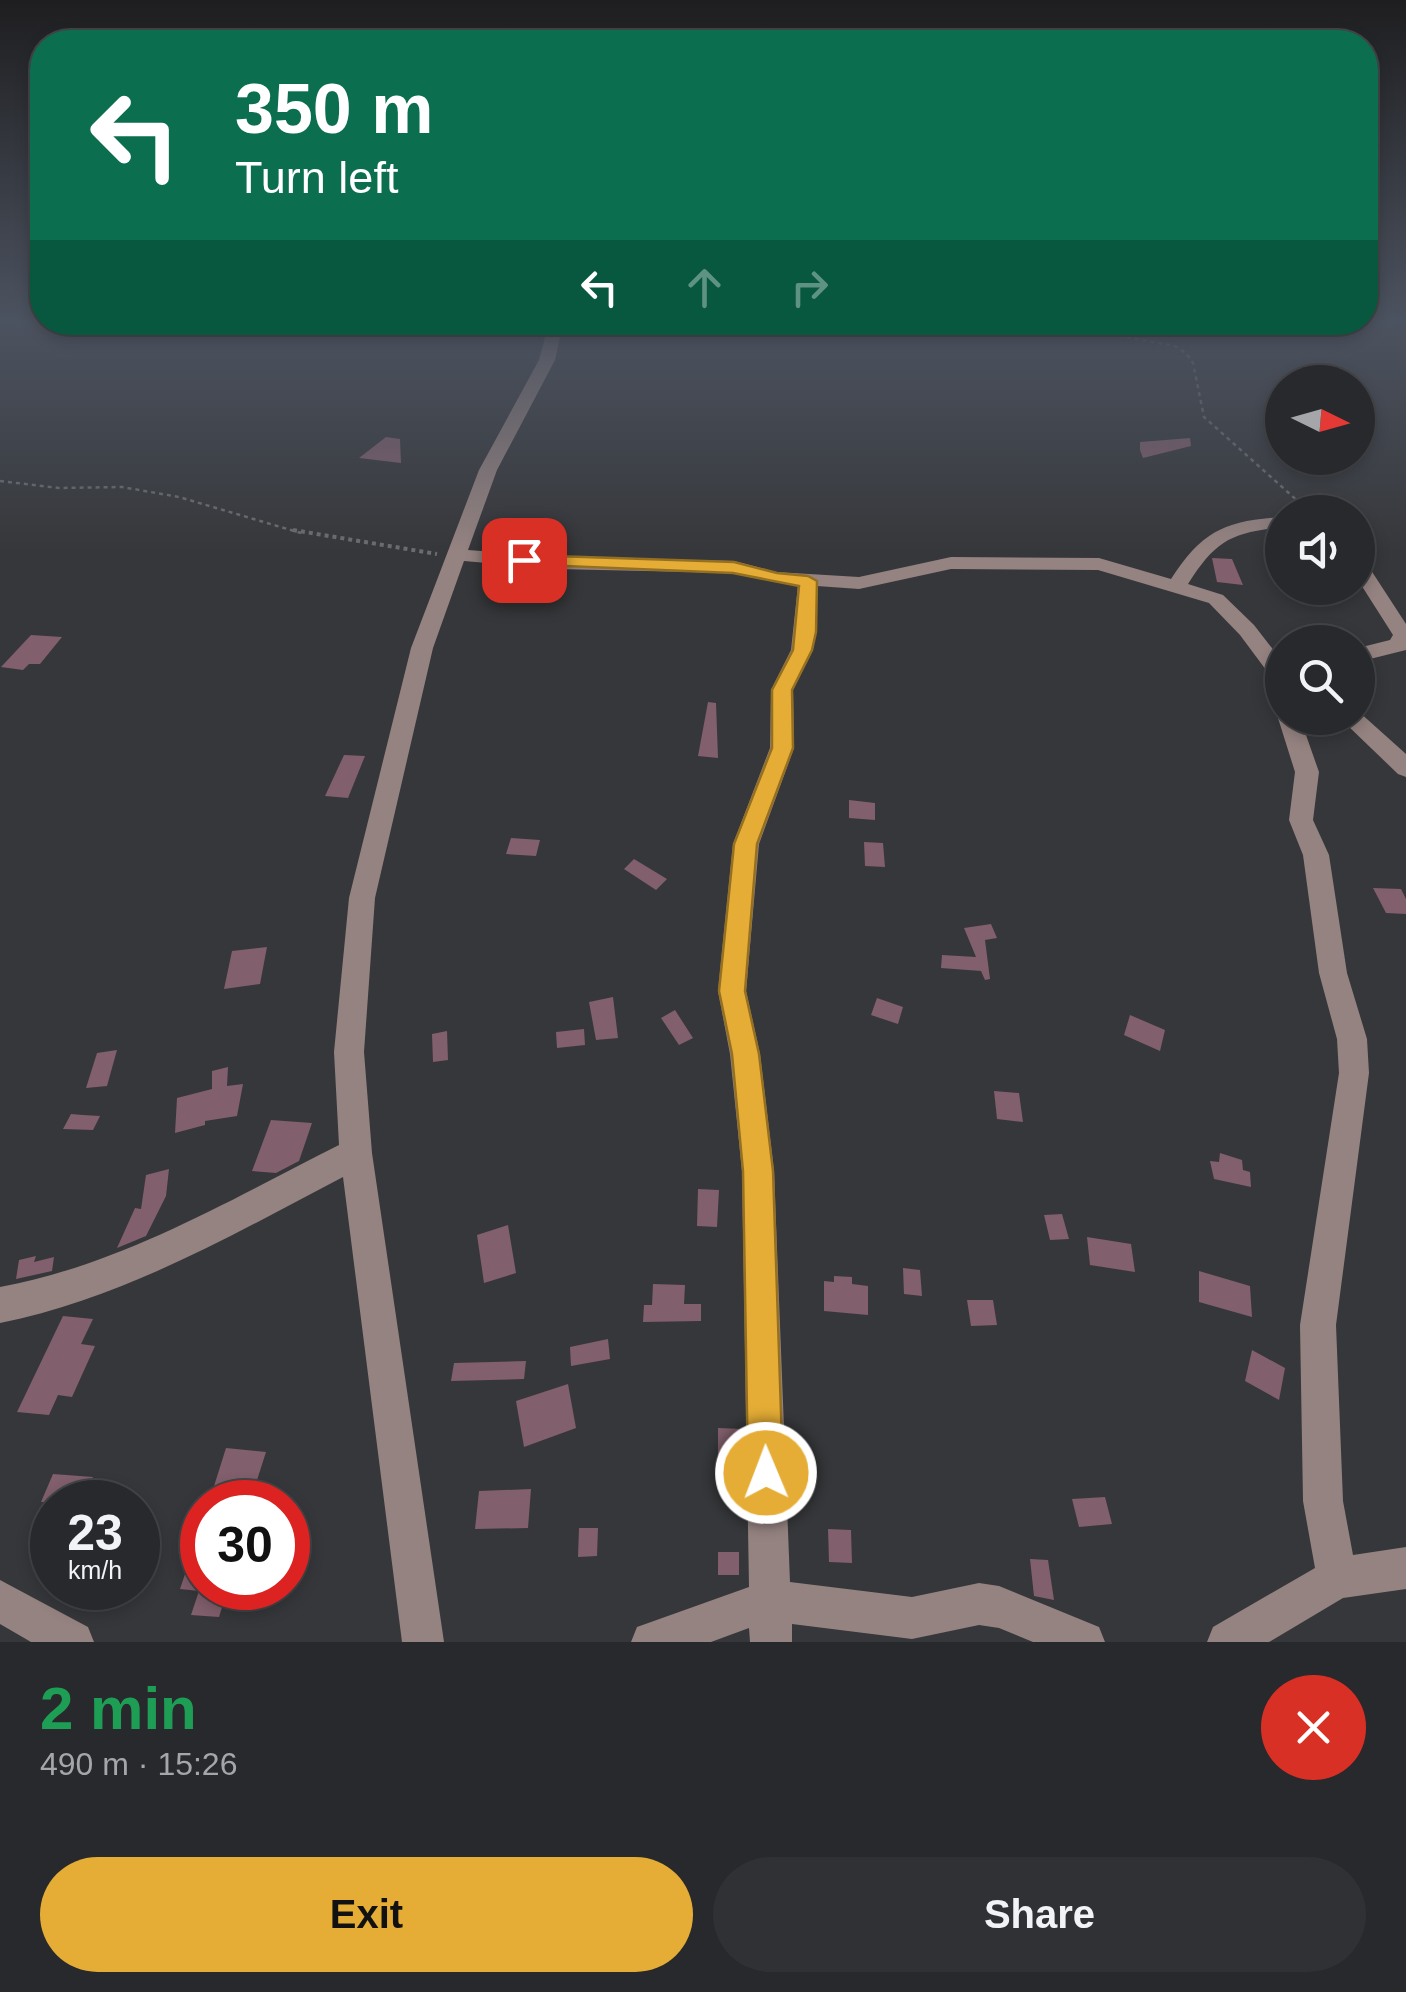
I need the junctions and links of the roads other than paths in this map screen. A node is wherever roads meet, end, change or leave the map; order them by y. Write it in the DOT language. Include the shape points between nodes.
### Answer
graph roads {
  1 [pos="526,400"];
  2 [pos="1265,523"];
  3 [pos="456,555"];
  4 [pos="808,581"];
  5 [pos="1177,586"];
  6 [pos="1375,592"];
  7 [pos="1375,651"];
  8 [pos="1265,655"];
  9 [pos="1295,735"];
  10 [pos="1372,735"];
  11 [pos="1406,768"];
  12 [pos="356,1153"];
  13 [pos="0,1305"];
  14 [pos="1406,1568"];
  15 [pos="1337,1578"];
  16 [pos="770,1600"];
  17 [pos="0,1601"];
  18 [pos="73,1642"];
  19 [pos="423,1642"];
  20 [pos="652,1642"];
  21 [pos="771,1642"];
  22 [pos="1084,1642"];
  23 [pos="1228,1642"];
  1 -- 3 [label="street" via="488,470"];
  2 -- 5 [label="street" via="1217,533"];
  3 -- 4 [label="street" via="734,567"];
  3 -- 12 [label="street" via="422,648 362,898 348,1052"];
  4 -- 5 [label="street" via="871,581 951,563 1078,562"];
  4 -- 16 [label="street" via="807,632 782,690 782,748 746,844 732,991 758,1171"];
  5 -- 8 [label="street" via="1216,599"];
  6 -- 7 [label="street" via="1402,636 1399,645"];
  9 -- 15 [label="street" via="1307,772 1301,820 1316,856 1354,1073 1318,1325 1323,1501"];
  10 -- 11 [label="street"];
  12 -- 13 [label="street" via="133,1264 32,1301"];
  12 -- 19 [label="street"];
  14 -- 15 [label="street"];
  15 -- 23 [label="street"];
  16 -- 20 [label="street"];
  16 -- 21 [label="street"];
  16 -- 22 [label="street" via="912,1618 979,1604"];
  17 -- 18 [label="street"];
}
